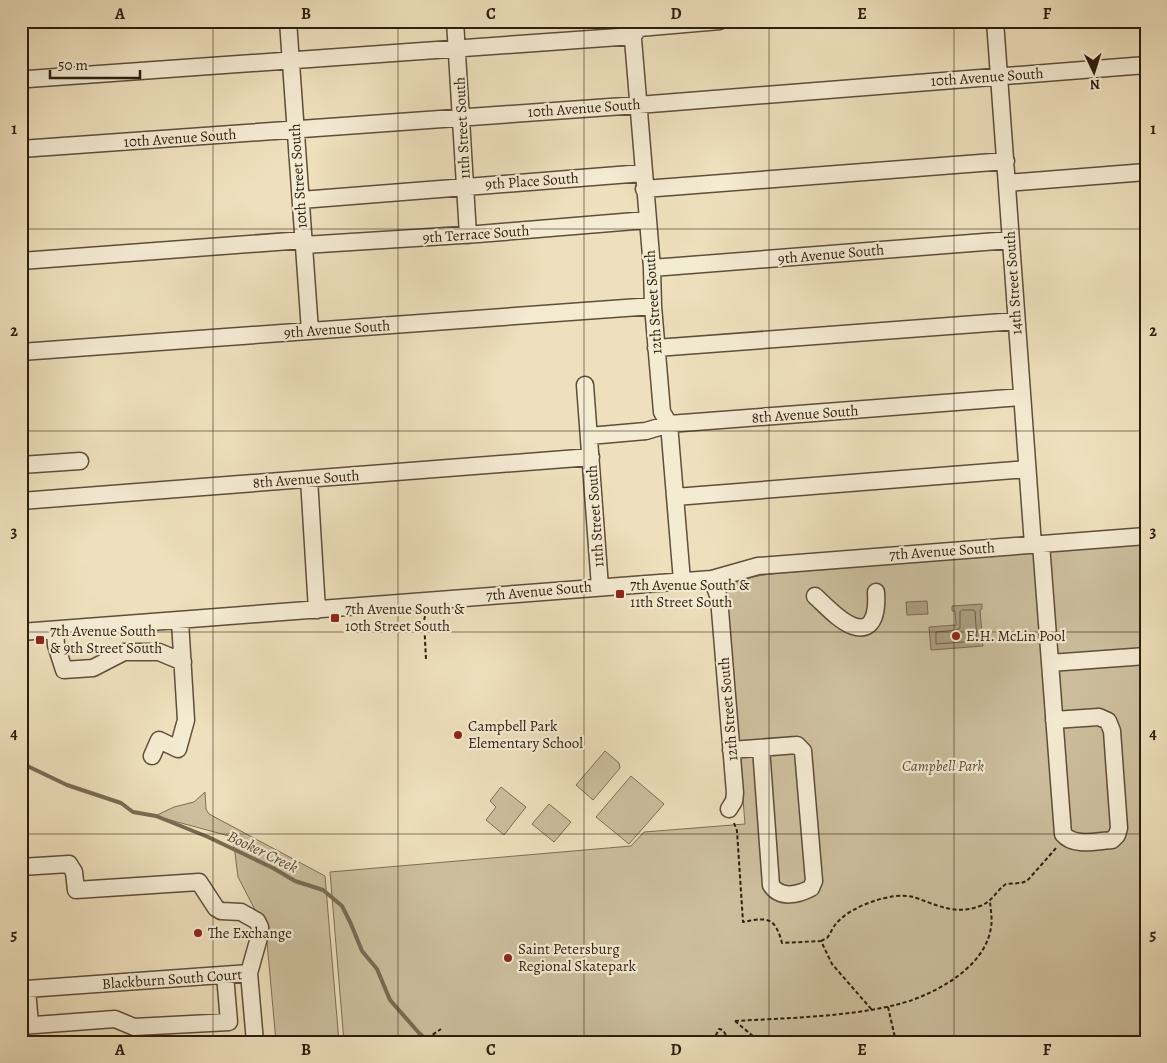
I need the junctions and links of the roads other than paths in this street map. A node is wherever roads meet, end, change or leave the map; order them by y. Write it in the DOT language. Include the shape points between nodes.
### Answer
graph roads {
  1 [pos="288,21"];
  2 [pos="455,21"];
  3 [pos="720,21"];
  4 [pos="995,21"];
  5 [pos="632,29"];
  6 [pos="457,49"];
  7 [pos="290,60"];
  8 [pos="1146,65"];
  9 [pos="1000,76"];
  10 [pos="28,80"];
  11 [pos="638,105"];
  12 [pos="461,116"];
  13 [pos="294,129"];
  14 [pos="21,149"];
  15 [pos="1006,161"];
  16 [pos="1146,172"];
  17 [pos="644,181"];
  18 [pos="1007,183"];
  19 [pos="465,186"];
  20 [pos="301,200"];
  21 [pos="647,220"];
  22 [pos="468,235"];
  23 [pos="1010,240"];
  24 [pos="304,243"];
  25 [pos="21,261"];
  26 [pos="652,268"];
  27 [pos="653,306"];
  28 [pos="1016,321"];
  29 [pos="310,331"];
  30 [pos="656,348"];
  31 [pos="21,352"];
  32 [pos="585,385"];
  33 [pos="1022,397"];
  34 [pos="669,424"];
  35 [pos="589,436"];
  36 [pos="591,457"];
  37 [pos="80,461"];
  38 [pos="21,465"];
  39 [pos="1027,469"];
  40 [pos="309,479"];
  41 [pos="675,497"];
  42 [pos="21,501"];
  43 [pos="1146,536"];
  44 [pos="1037,544"];
  45 [pos="712,578"];
  46 [pos="682,581"];
  47 [pos="600,586"];
  48 [pos="876,592"];
  49 [pos="816,596"];
  50 [pos="317,610"];
  51 [pos="180,621"];
  52 [pos="55,630"];
  53 [pos="21,632"];
  54 [pos="1146,656"];
  55 [pos="183,662"];
  56 [pos="1050,663"];
  57 [pos="1054,720"];
  58 [pos="761,748"];
  59 [pos="731,750"];
  60 [pos="152,756"];
  61 [pos="729,809"];
  62 [pos="21,867"];
  63 [pos="249,973"];
  64 [pos="225,975"];
  65 [pos="26,1026"];
  66 [pos="135,1034"];
  67 [pos="254,1042"];
  1 -- 7 [label="street, 10th Street South"];
  2 -- 6 [label="street, 11th Street South"];
  3 -- 5 [label="street"];
  4 -- 9 [label="street, 14th Street South"];
  5 -- 6 [label="street"];
  5 -- 11 [label="street, 12th Street South"];
  6 -- 7 [label="street"];
  6 -- 12 [label="street, 11th Street South"];
  7 -- 10 [label="street"];
  7 -- 13 [label="street, 10th Street South"];
  8 -- 9 [label="street, 10th Avenue South"];
  9 -- 11 [label="street, 10th Avenue South"];
  9 -- 15 [label="street, 14th Street South"];
  11 -- 12 [label="street, 10th Avenue South"];
  11 -- 17 [label="street, 12th Street South"];
  12 -- 13 [label="street, 10th Avenue South"];
  12 -- 19 [label="street, 11th Street South"];
  13 -- 14 [label="street, 10th Avenue South"];
  13 -- 20 [label="street, 10th Street South"];
  15 -- 17 [label="street, 9th Place South"];
  15 -- 18 [label="street, 14th Street South"];
  16 -- 18 [label="street"];
  17 -- 19 [label="street, 9th Place South"];
  17 -- 21 [label="street, 12th Street South"];
  18 -- 23 [label="street, 14th Street South"];
  19 -- 20 [label="street, 9th Place South"];
  19 -- 22 [label="street, 11th Street South"];
  20 -- 24 [label="street, 10th Street South"];
  21 -- 22 [label="street, 9th Terrace South"];
  21 -- 26 [label="street, 12th Street South"];
  22 -- 24 [label="street, 9th Terrace South"];
  23 -- 26 [label="street, 9th Avenue South"];
  23 -- 28 [label="street, 14th Street South"];
  24 -- 25 [label="street, 9th Terrace South"];
  24 -- 29 [label="street, 10th Street South"];
  26 -- 27 [label="street, 12th Street South"];
  27 -- 29 [label="street, 9th Avenue South"];
  27 -- 30 [label="street, 12th Street South"];
  28 -- 30 [label="street"];
  28 -- 33 [label="street, 14th Street South"];
  29 -- 31 [label="street, 9th Avenue South"];
  30 -- 34 [label="street, 12th Street South" via="662,412"];
  32 -- 35 [label="street, 11th Street South"];
  33 -- 34 [label="street, 8th Avenue South"];
  33 -- 39 [label="street, 14th Street South"];
  34 -- 35 [label="street, 8th Avenue South" via="646,431"];
  34 -- 41 [label="street, 12th Street South"];
  35 -- 36 [label="street, 11th Street South"];
  36 -- 40 [label="street, 8th Avenue South"];
  36 -- 47 [label="street, 11th Street South"];
  37 -- 38 [label="street"];
  39 -- 41 [label="street"];
  39 -- 44 [label="street, 14th Street South"];
  40 -- 42 [label="street, 8th Avenue South"];
  40 -- 50 [label="street"];
  41 -- 46 [label="street, 12th Street South"];
  43 -- 44 [label="street, 7th Avenue South"];
  44 -- 45 [label="street, 7th Avenue South" via="758,566"];
  44 -- 56 [label="street, 14th Street South"];
  45 -- 46 [label="street, 7th Avenue South"];
  45 -- 59 [label="street, 12th Street South" via="719,598"];
  46 -- 47 [label="street, 7th Avenue South"];
  47 -- 50 [label="street, 7th Avenue South"];
  48 -- 49 [label="street" via="875,618 862,627 846,622"];
  50 -- 51 [label="street, 7th Avenue South"];
  51 -- 52 [label="street, 7th Avenue South"];
  51 -- 55 [label="street"];
  52 -- 53 [label="street, 7th Avenue South"];
  52 -- 55 [label="street" via="64,670 93,668 124,652 160,652"];
  54 -- 56 [label="street"];
  55 -- 60 [label="street" via="186,720 178,749 159,740"];
  56 -- 57 [label="street, 14th Street South"];
  57 -- 57 [label="street, 14th Street South" via="1100,717 1108,721 1113,734 1119,828 1112,840 1075,842 1063,834"];
  58 -- 58 [label="street" via="797,744 803,751 814,881 811,888 803,893 780,894 771,885"];
  58 -- 59 [label="street"];
  59 -- 61 [label="street, 12th Street South" via="735,793"];
  62 -- 63 [label="street" via="69,864 74,872 76,890 199,882 216,908 241,912 260,927"];
  63 -- 64 [label="street, Blackburn South Court"];
  63 -- 67 [label="street, Blackburn South Court"];
  64 -- 65 [label="street, Blackburn South Court" via="27,989"];
  64 -- 66 [label="street" via="229,1022"];
  65 -- 66 [label="street" via="115,1019"];
}
